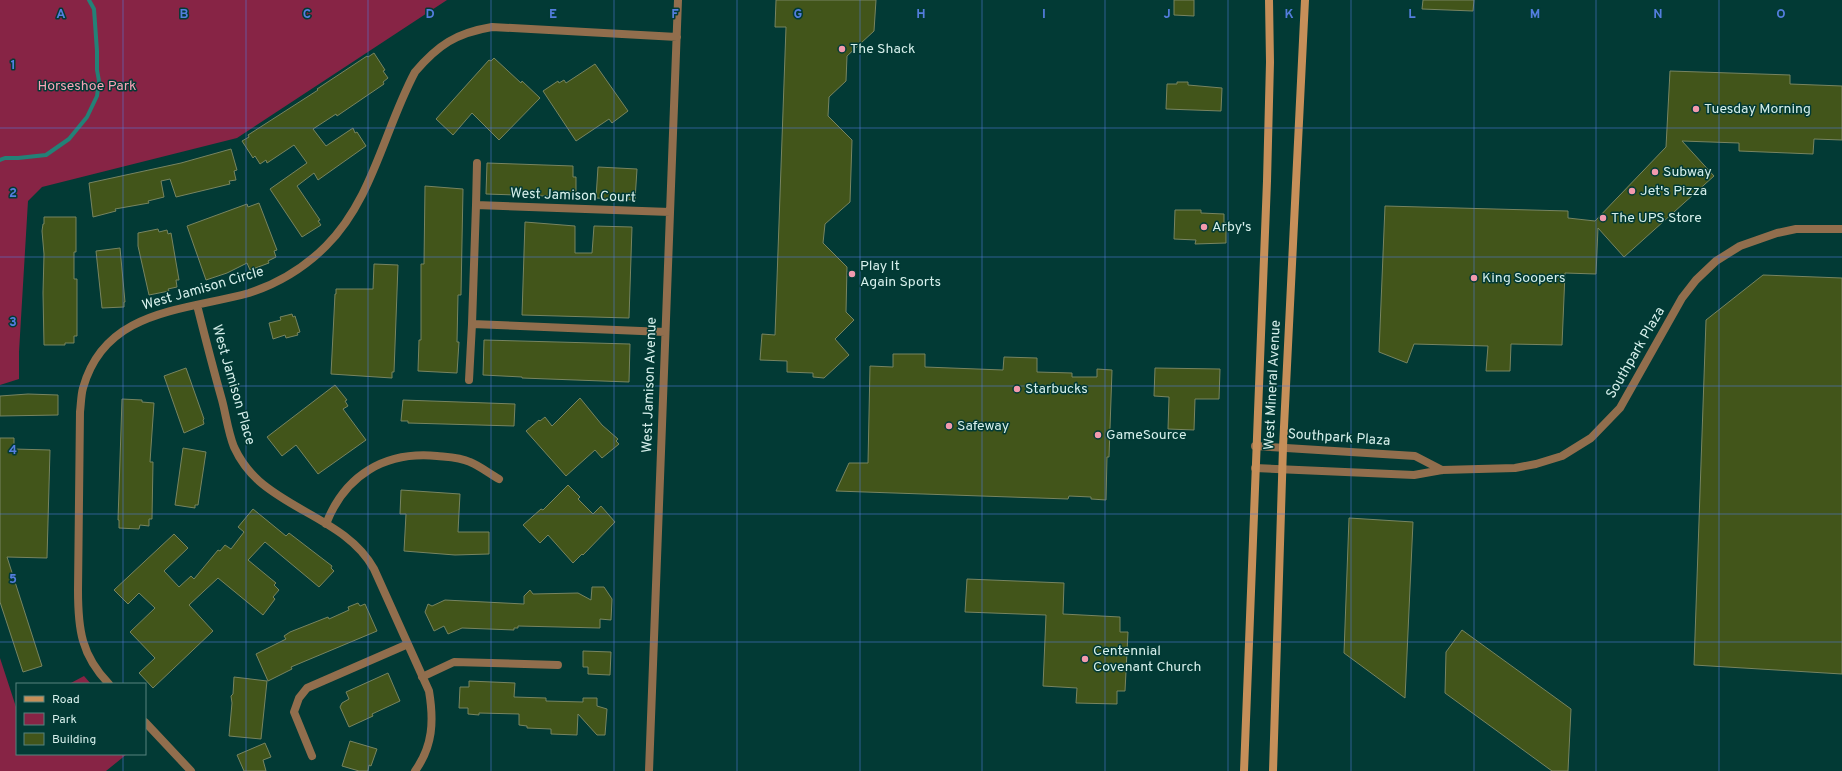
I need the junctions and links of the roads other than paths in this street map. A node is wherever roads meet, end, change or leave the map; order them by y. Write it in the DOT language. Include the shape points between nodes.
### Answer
graph roads {
  1 [pos="678,0"];
  2 [pos="1269,0"];
  3 [pos="1305,0"];
  4 [pos="677,36"];
  5 [pos="477,163"];
  6 [pos="476,205"];
  7 [pos="670,212"];
  8 [pos="1842,230"];
  9 [pos="197,305"];
  10 [pos="472,324"];
  11 [pos="665,332"];
  12 [pos="468,380"];
  13 [pos="1255,446"];
  14 [pos="1283,447"];
  15 [pos="1255,468"];
  16 [pos="1282,469"];
  17 [pos="1442,470"];
  18 [pos="499,479"];
  19 [pos="326,524"];
  20 [pos="408,644"];
  21 [pos="558,665"];
  22 [pos="422,677"];
  23 [pos="108,683"];
  24 [pos="146,723"];
  25 [pos="312,756"];
  26 [pos="191,771"];
  27 [pos="415,771"];
  28 [pos="649,771"];
  29 [pos="1244,771"];
  30 [pos="1273,771"];
  1 -- 4 [label="street, West Jamison Avenue"];
  2 -- 13 [label="main road, West Mineral Avenue" via="1270,62"];
  3 -- 14 [label="main road, West Mineral Avenue"];
  4 -- 7 [label="street, West Jamison Avenue"];
  4 -- 9 [label="street, West Jamison Circle" via="492,27 454,37 429,56 415,72 358,205 326,246 292,273 268,285"];
  5 -- 6 [label="street"];
  6 -- 7 [label="street, West Jamison Court"];
  6 -- 10 [label="street"];
  7 -- 11 [label="street, West Jamison Avenue"];
  8 -- 17 [label="street, Southpark Plaza" via="1796,229 1776,233 1740,246 1716,261 1682,298 1620,408 1590,438 1562,456 1515,468"];
  9 -- 19 [label="street, West Jamison Place" via="231,437 242,460 259,481 277,496"];
  9 -- 23 [label="street, West Jamison Circle" via="153,316 124,329 97,356 83,389 80,412 78,616 81,638 90,660"];
  10 -- 11 [label="street"];
  10 -- 12 [label="street"];
  11 -- 28 [label="street, West Jamison Avenue"];
  13 -- 14 [label="street, Southpark Plaza"];
  13 -- 15 [label="main road, West Mineral Avenue"];
  14 -- 16 [label="main road, West Mineral Avenue"];
  14 -- 17 [label="street, Southpark Plaza" via="1415,456"];
  15 -- 16 [label="street, Southpark Plaza"];
  15 -- 29 [label="main road, West Mineral Avenue"];
  16 -- 17 [label="street, Southpark Plaza" via="1414,475"];
  16 -- 30 [label="main road, West Mineral Avenue"];
  18 -- 19 [label="street" via="470,462 456,458 422,455 393,459 366,471 351,483 340,496"];
  19 -- 20 [label="street, West Jamison Place" via="347,537 368,558"];
  20 -- 22 [label="street, West Jamison Place"];
  20 -- 25 [label="street" via="307,688 299,698 294,712"];
  21 -- 22 [label="street" via="454,662"];
  22 -- 27 [label="street, West Jamison Place" via="430,698 432,729 428,746"];
  24 -- 26 [label="street"];
}
